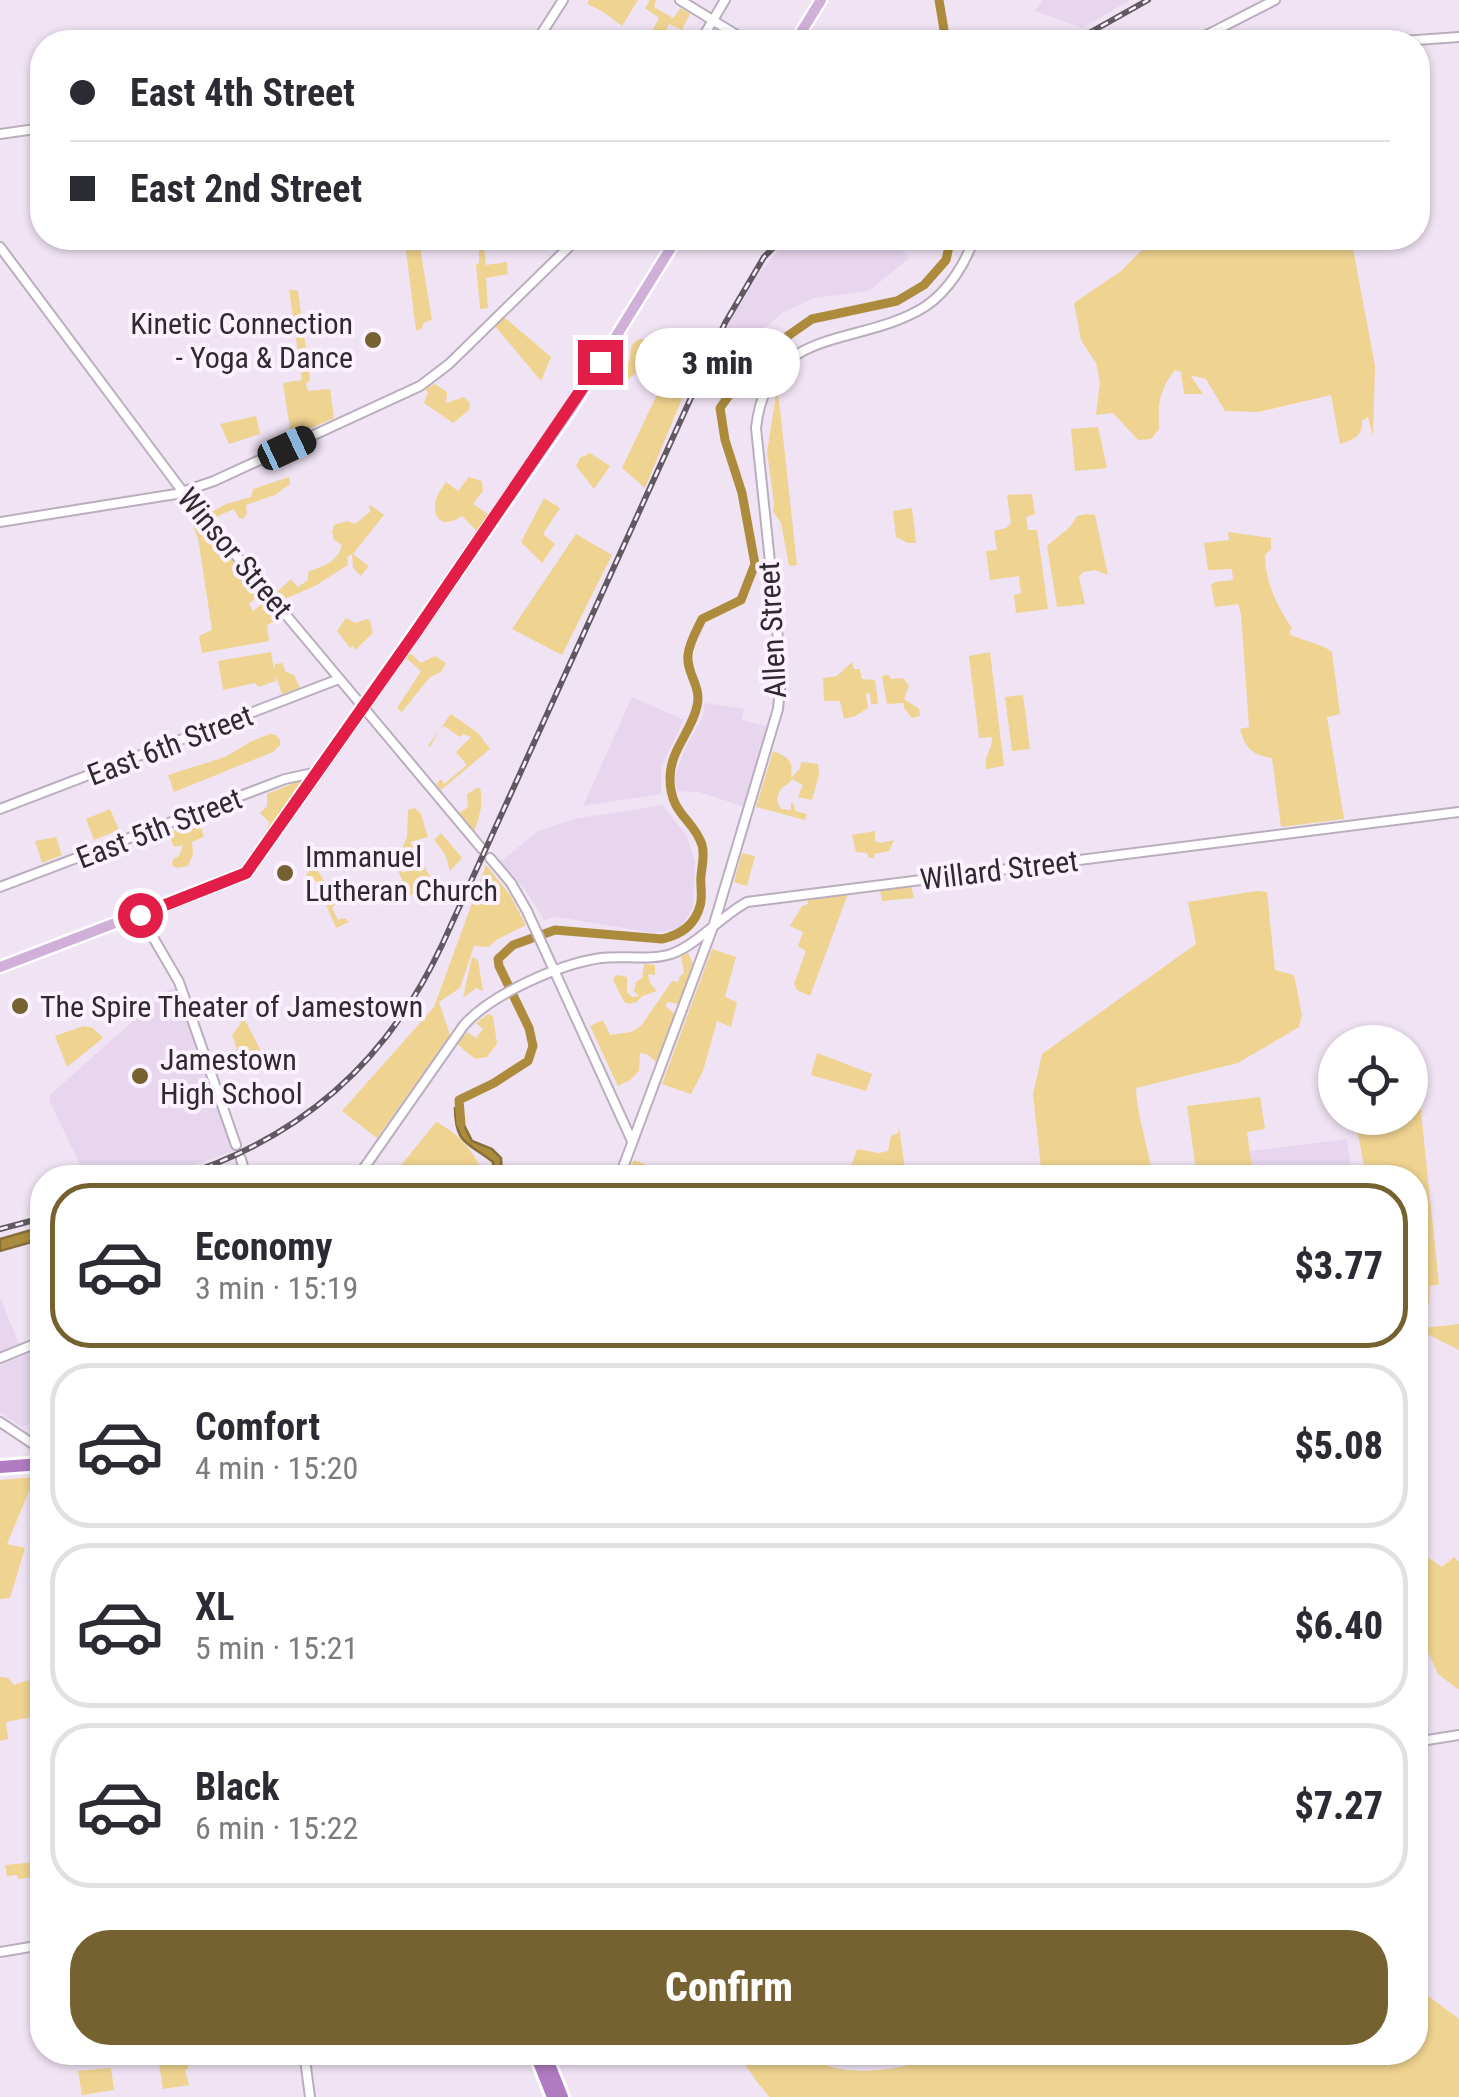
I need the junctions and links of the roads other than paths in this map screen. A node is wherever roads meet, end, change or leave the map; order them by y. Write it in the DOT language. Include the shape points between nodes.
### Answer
graph roads {
  1 [pos="563,0"];
  2 [pos="680,0"];
  3 [pos="726,0"];
  4 [pos="821,0"];
  5 [pos="1275,0"];
  6 [pos="713,21"];
  7 [pos="544,30"];
  8 [pos="707,30"];
  9 [pos="728,30"];
  10 [pos="802,30"];
  11 [pos="1216,30"];
  12 [pos="1459,37"];
  13 [pos="1430,39"];
  14 [pos="30,130"];
  15 [pos="0,134"];
  16 [pos="0,248"];
  17 [pos="566,250"];
  18 [pos="670,250"];
  19 [pos="968,250"];
  20 [pos="183,492"];
  21 [pos="0,522"];
  22 [pos="339,680"];
  23 [pos="363,709"];
  24 [pos="318,772"];
  25 [pos="0,809"];
  26 [pos="1459,812"];
  27 [pos="482,848"];
  28 [pos="490,858"];
  29 [pos="0,887"];
  30 [pos="140,915"];
  31 [pos="714,924"];
  32 [pos="0,967"];
  33 [pos="555,972"];
  34 [pos="618,1108"];
  35 [pos="627,1125"];
  36 [pos="637,1128"];
  37 [pos="632,1140"];
  38 [pos="236,1145"];
  39 [pos="241,1159"];
  40 [pos="243,1165"];
  41 [pos="365,1165"];
  42 [pos="623,1165"];
  43 [pos="30,1346"];
  44 [pos="0,1358"];
  45 [pos="0,1422"];
  46 [pos="30,1442"];
  47 [pos="30,1467"];
  48 [pos="0,1470"];
  49 [pos="1459,1735"];
  50 [pos="1428,1740"];
  51 [pos="30,1947"];
  52 [pos="0,1952"];
  53 [pos="306,2065"];
  54 [pos="540,2065"];
  55 [pos="549,2065"];
  56 [pos="310,2097"];
  57 [pos="553,2097"];
  58 [pos="562,2097"];
  1 -- 7 [label="street"];
  2 -- 6 [label="street"];
  3 -- 6 [label="street"];
  4 -- 10 [label="main road"];
  5 -- 11 [label="street"];
  6 -- 8 [label="street"];
  6 -- 9 [label="street"];
  12 -- 13 [label="street"];
  14 -- 15 [label="street"];
  16 -- 20 [label="street, Winsor Street"];
  17 -- 20 [label="street" via="420,386"];
  18 -- 23 [label="main road" via="573,406"];
  19 -- 31 [label="street, Allen Street" via="930,303 803,351 764,392 756,428 780,699"];
  20 -- 21 [label="street"];
  20 -- 22 [label="street, Winsor Street"];
  22 -- 23 [label="street, Winsor Street"];
  22 -- 25 [label="street, East 6th Street"];
  23 -- 24 [label="main road"];
  23 -- 27 [label="street, Winsor Street"];
  24 -- 29 [label="street, East 5th Street"];
  24 -- 30 [label="main road" via="246,873"];
  26 -- 31 [label="street, Willard Street" via="752,901"];
  28 -- 33 [label="street" via="511,884"];
  30 -- 32 [label="main road"];
  30 -- 38 [label="street" via="180,982"];
  31 -- 33 [label="street, Willard Street" via="666,956 601,958"];
  31 -- 36 [label="street, Allen Street"];
  33 -- 34 [label="street"];
  33 -- 41 [label="street, Willard Street" via="494,1001 464,1026"];
  34 -- 35 [label="street"];
  34 -- 36 [label="street"];
  35 -- 36 [label="street"];
  35 -- 37 [label="street"];
  36 -- 37 [label="street, Allen Street"];
  37 -- 42 [label="street, Allen Street"];
  39 -- 40 [label="street"];
  43 -- 44 [label="street"];
  45 -- 46 [label="street"];
  47 -- 48 [label="highway"];
  49 -- 50 [label="street"];
  51 -- 52 [label="street"];
  53 -- 56 [label="street"];
  54 -- 57 [label="highway"];
  55 -- 58 [label="highway"];
}
